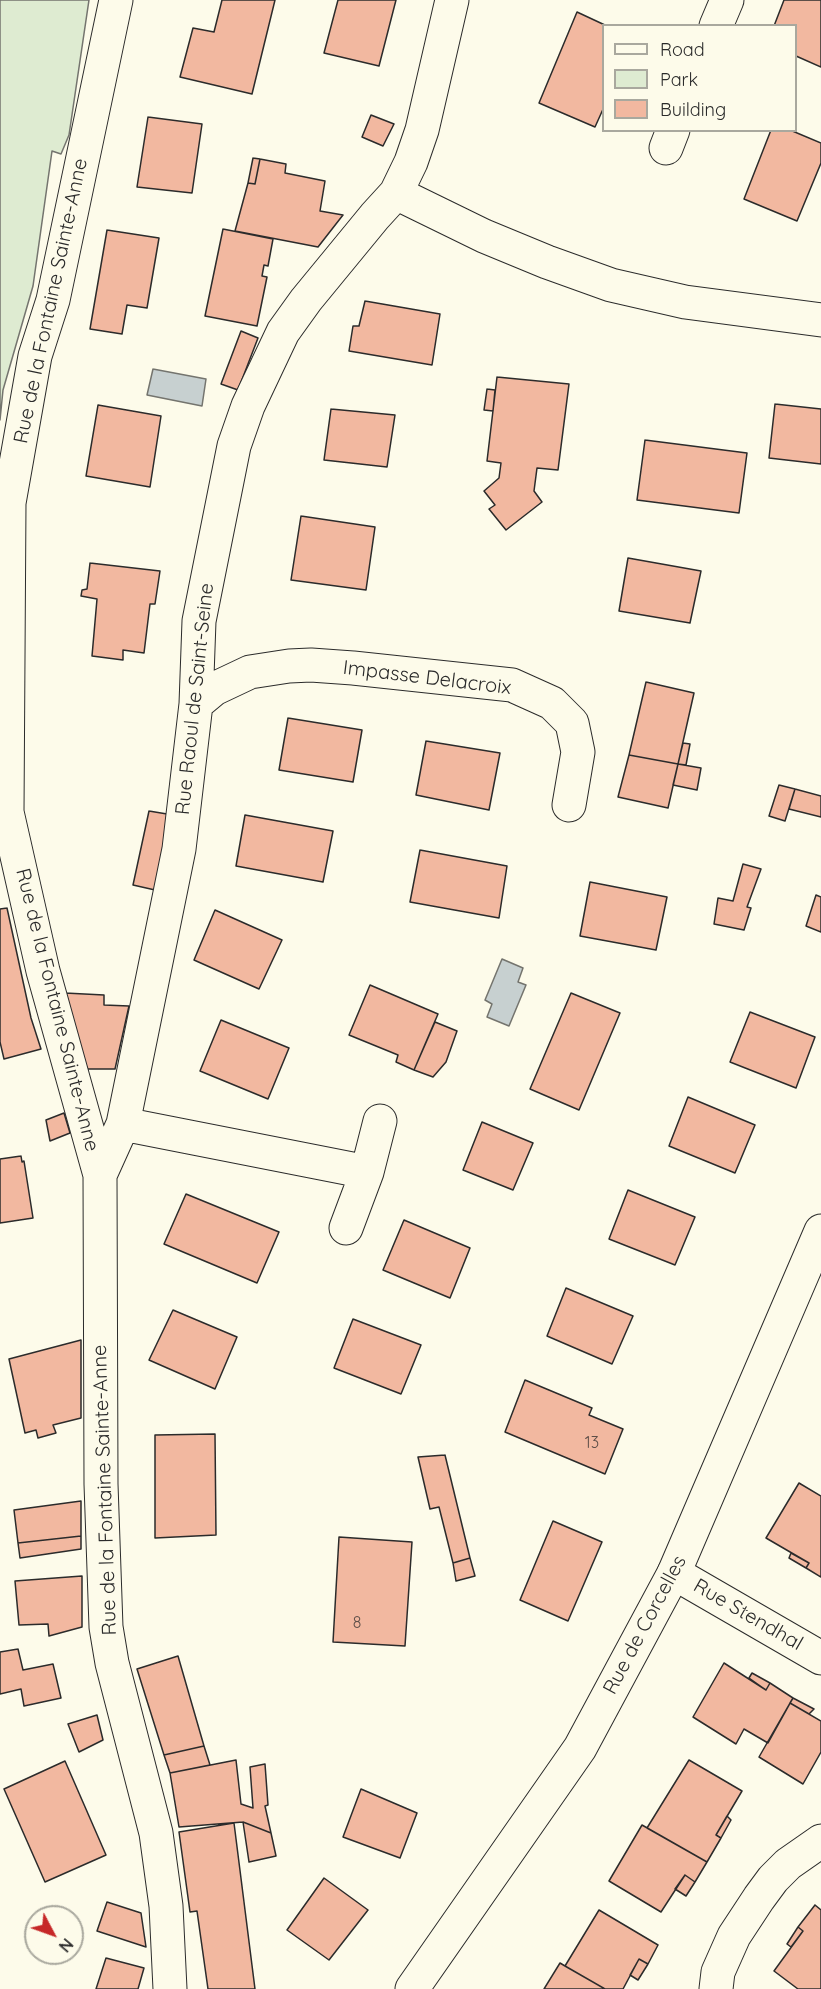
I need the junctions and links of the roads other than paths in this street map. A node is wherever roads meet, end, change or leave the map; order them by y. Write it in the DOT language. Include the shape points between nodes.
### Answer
graph roads {
  1 [pos="116,0"];
  2 [pos="452,0"];
  3 [pos="727,0"];
  4 [pos="717,24"];
  5 [pos="396,193"];
  6 [pos="821,320"];
  7 [pos="196,704"];
  8 [pos="569,806"];
  9 [pos="380,1121"];
  10 [pos="123,1124"];
  11 [pos="367,1172"];
  12 [pos="100,1175"];
  13 [pos="346,1228"];
  14 [pos="821,1231"];
  15 [pos="674,1573"];
  16 [pos="821,1658"];
  17 [pos="821,1841"];
  18 [pos="170,1989"];
  19 [pos="412,1989"];
  20 [pos="716,1989"];
  1 -- 12 [label="street, Rue de la Fontaine Sainte-Anne" via="53,300 35,356 9,503 7,812 43,971"];
  2 -- 5 [label="street, Rue Raoul de Saint-Seine" via="422,130"];
  3 -- 4 [label="street"];
  5 -- 6 [label="street" via="484,236 611,285 685,302"];
  5 -- 7 [label="street, Rue Raoul de Saint-Seine" via="283,332 248,405 234,446 199,621"];
  7 -- 8 [label="street, Impasse Delacroix" via="232,679 289,666 352,668 512,685 552,703 572,723 578,752"];
  7 -- 10 [label="street, Rue Raoul de Saint-Seine" via="179,849"];
  9 -- 11 [label="street"];
  10 -- 11 [label="street"];
  10 -- 12 [label="street, Rue Raoul de Saint-Seine"];
  11 -- 13 [label="street"];
  12 -- 18 [label="street, Rue de la Fontaine Sainte-Anne" via="105,1627 156,1833 166,1906"];
  14 -- 15 [label="street, Rue de Corcelles"];
  15 -- 16 [label="street, Rue Stendhal"];
  15 -- 19 [label="street, Rue de Corcelles" via="580,1748"];
  17 -- 20 [label="street" via="788,1864 752,1907 718,1972"];
}
